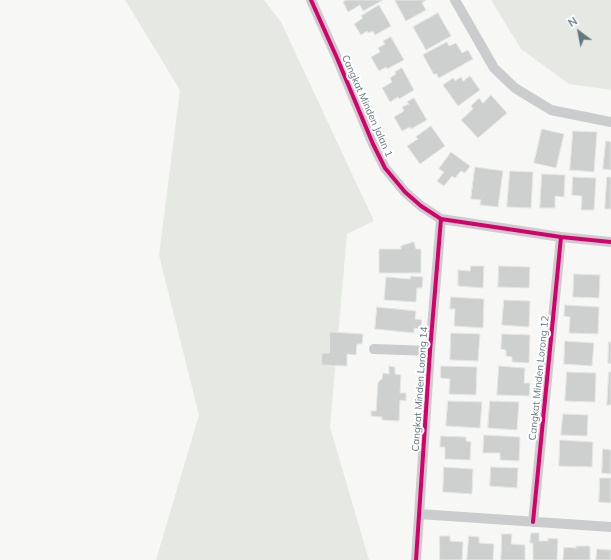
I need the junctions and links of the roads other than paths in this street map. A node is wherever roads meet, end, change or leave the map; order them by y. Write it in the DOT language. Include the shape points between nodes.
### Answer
graph roads {
  1 [pos="311,0"];
  2 [pos="455,0"];
  3 [pos="611,122"];
  4 [pos="441,219"];
  5 [pos="561,237"];
  6 [pos="611,242"];
  7 [pos="374,348"];
  8 [pos="430,351"];
  9 [pos="418,514"];
  10 [pos="533,522"];
  11 [pos="611,527"];
  12 [pos="416,560"];
  1 -- 4 [label="street, Cangkat Minden Jalan 1" via="372,144 385,168 405,192"];
  2 -- 3 [label="street" via="494,68 515,88 551,110"];
  4 -- 5 [label="street, Cangkat Minden Jalan 1"];
  4 -- 8 [label="street, Cangkat Minden Lorong 14"];
  5 -- 6 [label="street, Cangkat Minden Jalan 1"];
  5 -- 10 [label="street, Cangkat Minden Lorong 12"];
  7 -- 8 [label="street"];
  8 -- 9 [label="street, Cangkat Minden Lorong 14"];
  9 -- 10 [label="street"];
  9 -- 12 [label="street, Cangkat Minden Lorong 14"];
  10 -- 11 [label="street"];
}
